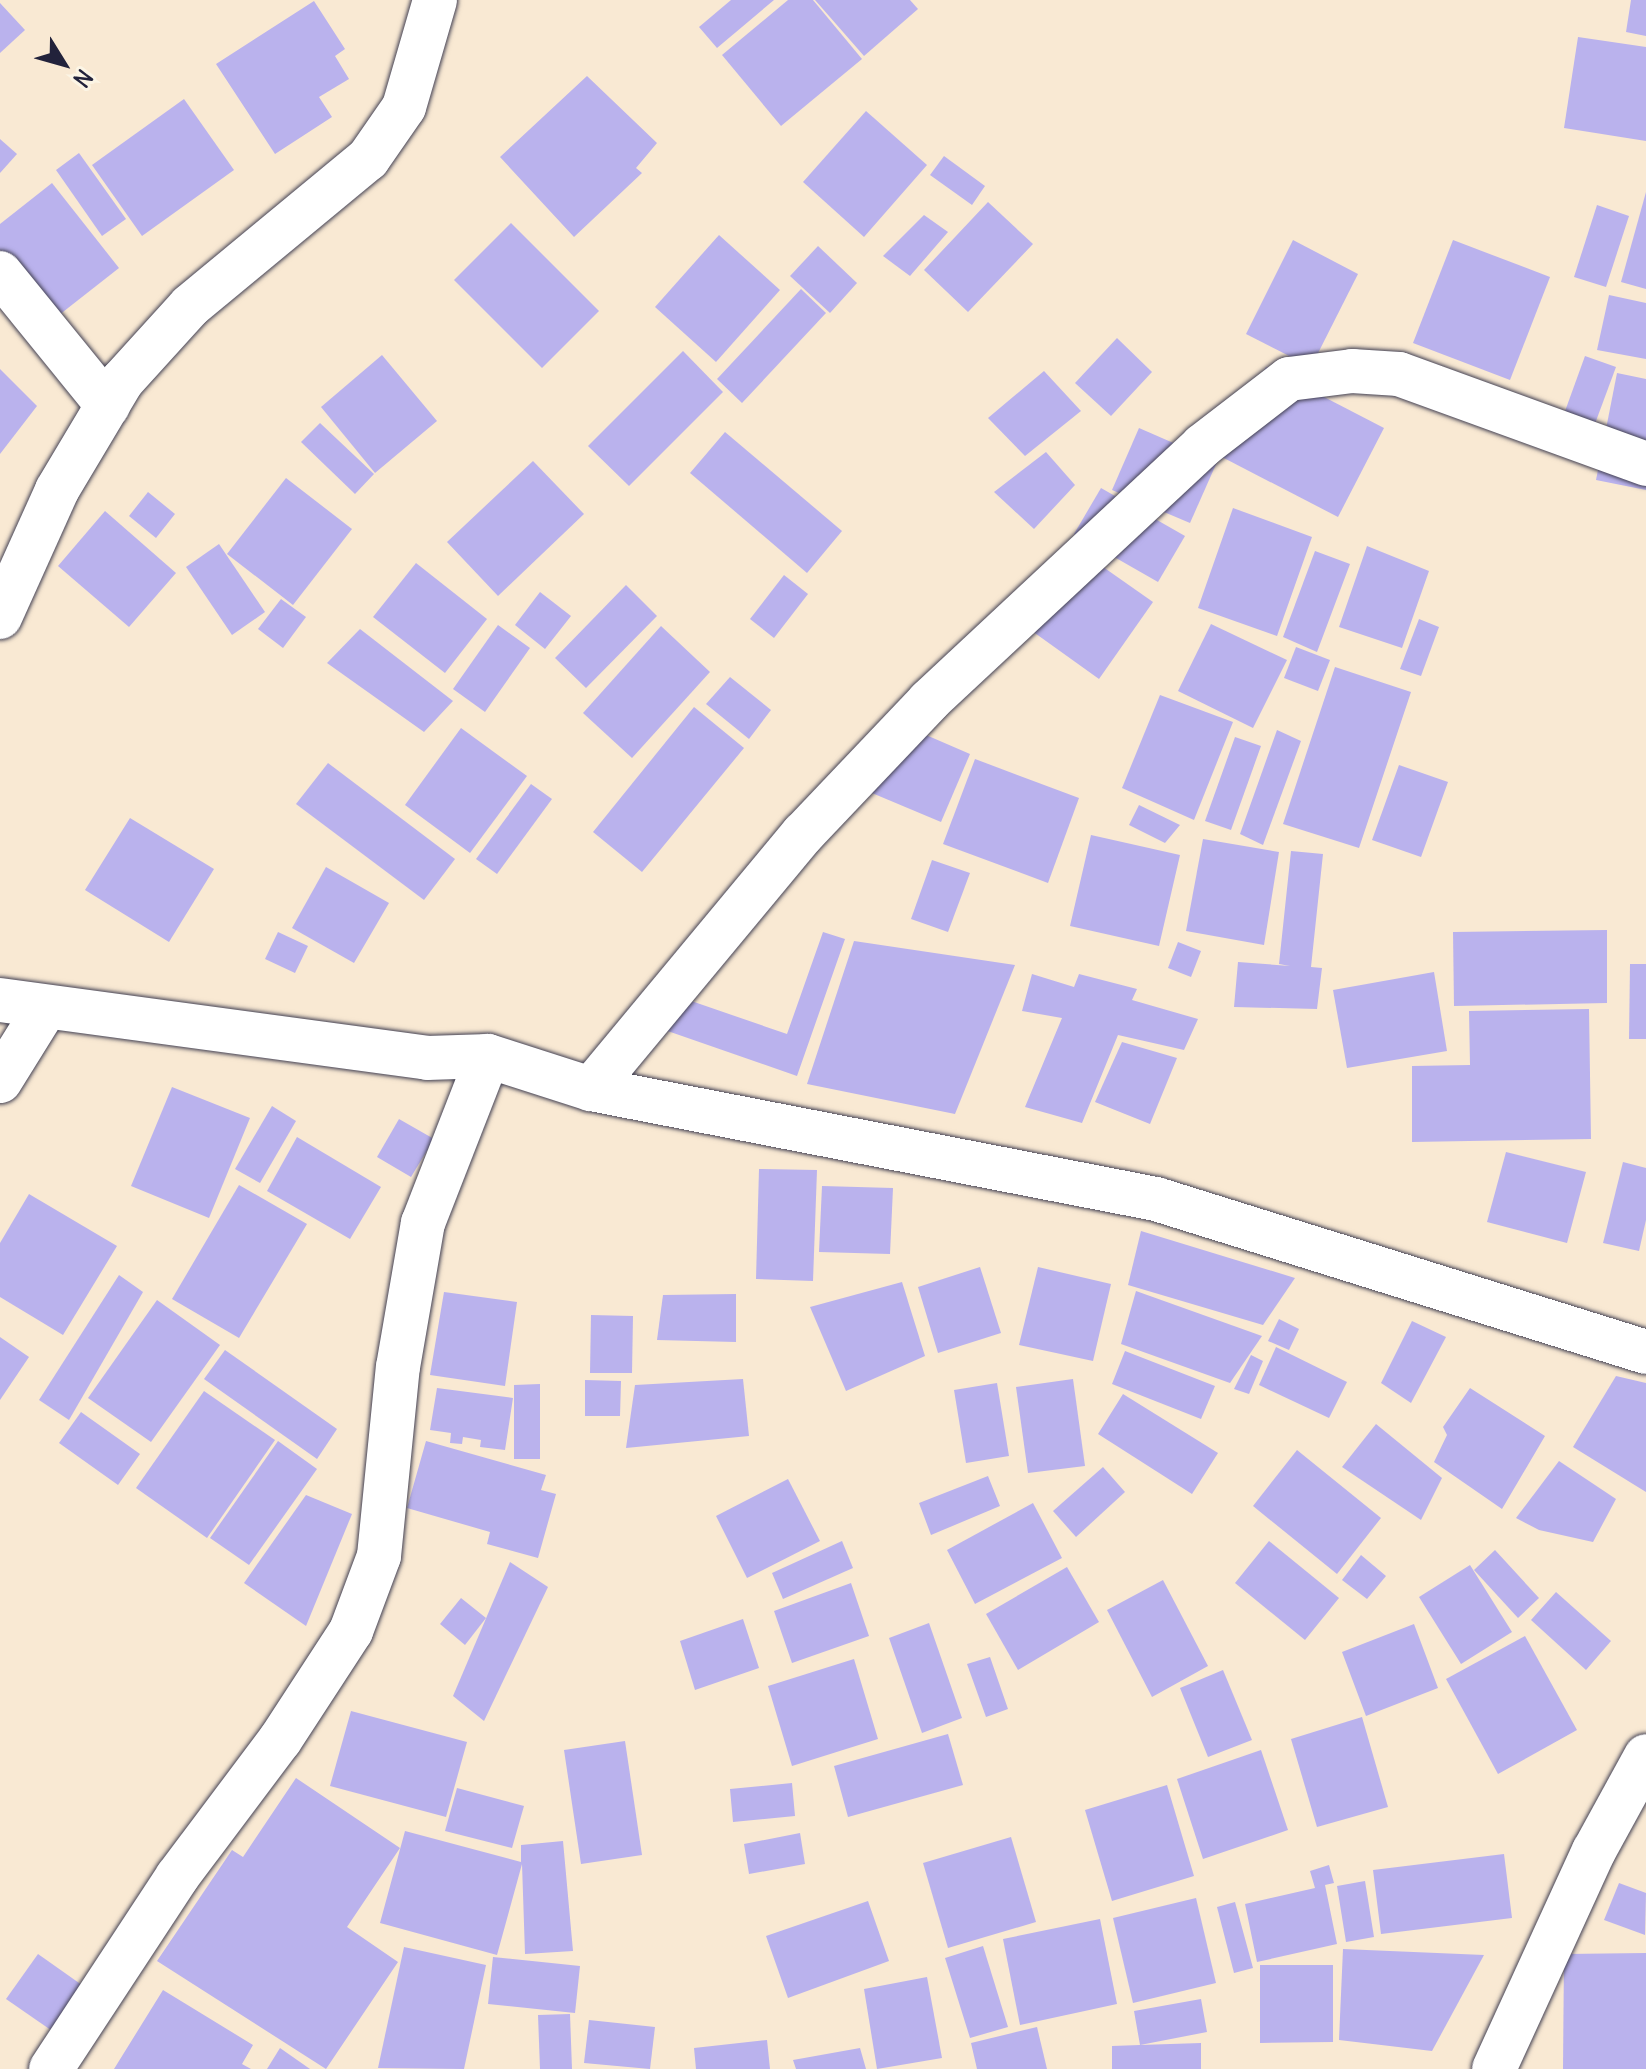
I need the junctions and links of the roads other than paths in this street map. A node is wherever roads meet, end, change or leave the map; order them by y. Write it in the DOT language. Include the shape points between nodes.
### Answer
graph roads {
  1 [pos="435,0"];
  2 [pos="0,273"];
  3 [pos="108,406"];
  4 [pos="1646,464"];
  5 [pos="0,617"];
  6 [pos="0,1000"];
  7 [pos="46,1007"];
  8 [pos="488,1056"];
  9 [pos="0,1081"];
  10 [pos="591,1089"];
  11 [pos="1646,1352"];
  12 [pos="1646,1756"];
  13 [pos="51,2069"];
  14 [pos="1494,2069"];
  1 -- 3 [label="street" via="404,107 368,159 190,306 122,381"];
  2 -- 3 [label="street"];
  3 -- 5 [label="street" via="57,490"];
  4 -- 10 [label="street" via="1399,374 1352,371 1289,379 1202,446 929,701 803,834"];
  6 -- 7 [label="street"];
  7 -- 8 [label="street" via="427,1058"];
  7 -- 9 [label="street"];
  8 -- 10 [label="street"];
  8 -- 13 [label="street" via="423,1223 398,1367 379,1556 351,1631 280,1740 177,1877"];
  10 -- 11 [label="street" via="1156,1199"];
  12 -- 14 [label="street" via="1582,1876"];
}
